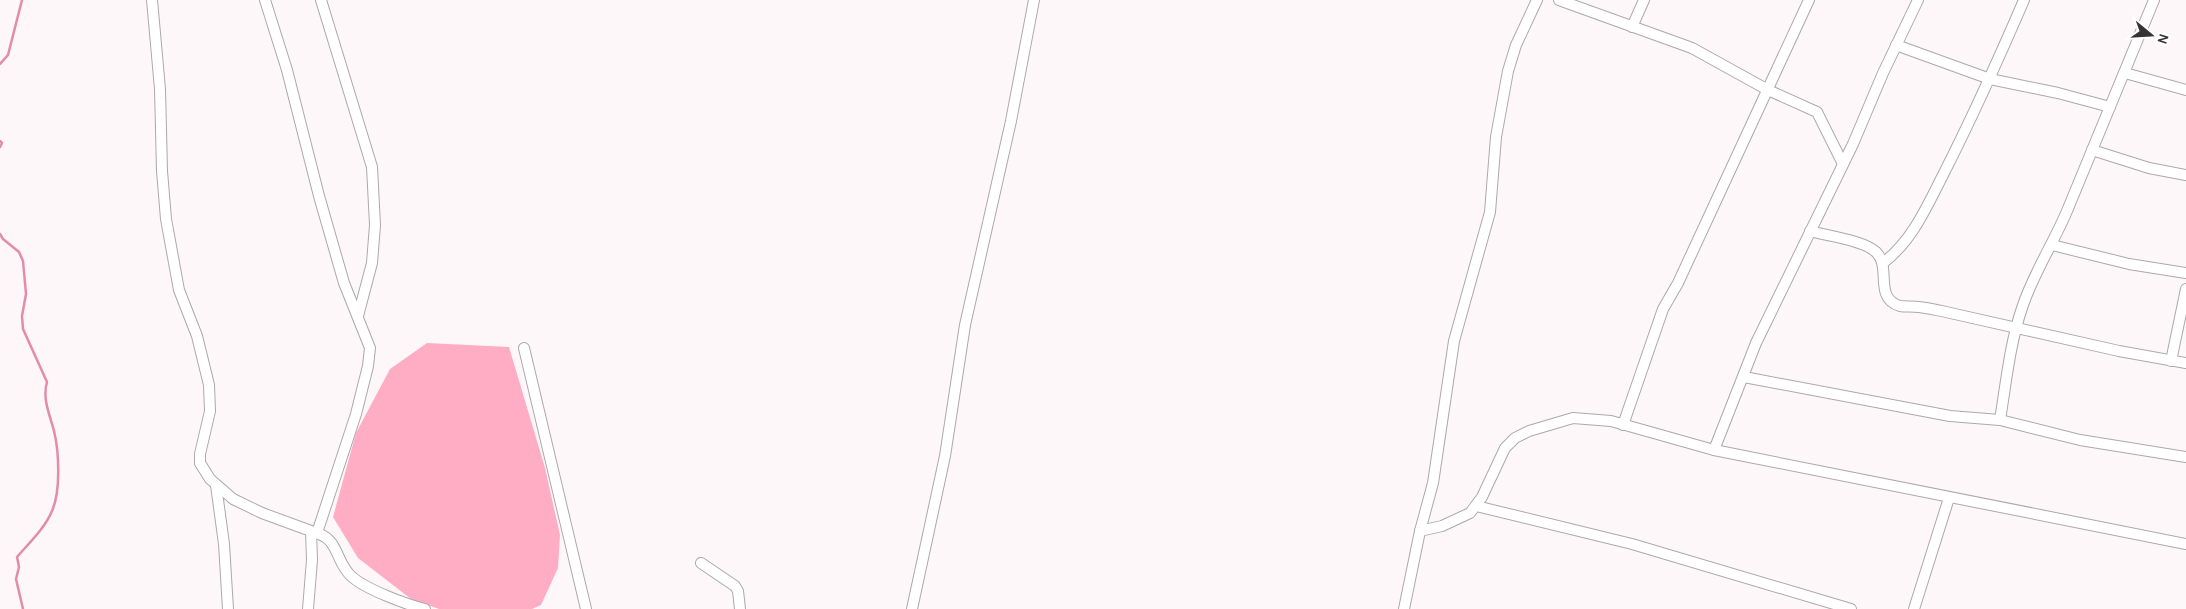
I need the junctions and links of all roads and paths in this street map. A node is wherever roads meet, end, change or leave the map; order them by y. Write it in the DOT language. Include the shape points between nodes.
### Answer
graph roads {
  1 [pos="152,0"];
  2 [pos="265,0"];
  3 [pos="321,0"];
  4 [pos="1034,0"];
  5 [pos="1537,0"];
  6 [pos="1559,0"];
  7 [pos="1644,0"];
  8 [pos="1809,0"];
  9 [pos="1918,0"];
  10 [pos="2024,0"];
  11 [pos="2154,0"];
  12 [pos="1632,27"];
  13 [pos="1896,45"];
  14 [pos="2125,73"];
  15 [pos="1990,78"];
  16 [pos="1768,90"];
  17 [pos="2186,90"];
  18 [pos="2110,107"];
  19 [pos="2092,150"];
  20 [pos="1843,164"];
  21 [pos="2186,175"];
  22 [pos="1810,231"];
  23 [pos="2052,245"];
  24 [pos="1883,263"];
  25 [pos="2186,273"];
  26 [pos="2186,289"];
  27 [pos="358,316"];
  28 [pos="2016,328"];
  29 [pos="524,348"];
  30 [pos="2171,361"];
  31 [pos="2186,363"];
  32 [pos="1744,377"];
  33 [pos="2000,420"];
  34 [pos="1623,424"];
  35 [pos="1714,450"];
  36 [pos="2186,457"];
  37 [pos="216,485"];
  38 [pos="1949,498"];
  39 [pos="1476,506"];
  40 [pos="1420,531"];
  41 [pos="314,532"];
  42 [pos="2186,544"];
  43 [pos="701,563"];
  44 [pos="228,609"];
  45 [pos="308,609"];
  46 [pos="424,609"];
  47 [pos="586,609"];
  48 [pos="740,609"];
  49 [pos="912,609"];
  50 [pos="1404,609"];
  51 [pos="1851,609"];
  52 [pos="1914,609"];
  1 -- 37 [label="street" via="166,219 178,290 198,336 209,385 210,411 200,463"];
  2 -- 27 [label="street" via="287,70 321,205 344,283"];
  3 -- 27 [label="street" via="372,167 375,225"];
  4 -- 49 [label="street" via="1011,121 965,325 945,456"];
  5 -- 40 [label="street" via="1508,71 1496,137 1490,212 1454,340 1433,483"];
  6 -- 12 [label="street"];
  7 -- 12 [label="street"];
  8 -- 16 [label="street"];
  9 -- 13 [label="street"];
  10 -- 15 [label="street"];
  11 -- 14 [label="street"];
  12 -- 16 [label="street" via="1692,48"];
  13 -- 15 [label="street"];
  13 -- 20 [label="street"];
  14 -- 17 [label="street"];
  14 -- 18 [label="street"];
  15 -- 18 [label="street"];
  15 -- 24 [label="street" via="1918,223 1901,247"];
  16 -- 20 [label="street" via="1817,112"];
  16 -- 34 [label="street" via="1663,309"];
  18 -- 19 [label="street"];
  19 -- 21 [label="street" via="2149,168"];
  19 -- 23 [label="street"];
  20 -- 22 [label="street"];
  22 -- 24 [label="street" via="1869,247"];
  22 -- 32 [label="street" via="1756,343"];
  23 -- 25 [label="street" via="2129,264"];
  23 -- 28 [label="street" via="2030,285"];
  24 -- 28 [label="street" via="1885,292 1897,304"];
  26 -- 30 [label="street"];
  27 -- 41 [label="street" via="370,348 368,366 356,414"];
  28 -- 30 [label="street"];
  28 -- 33 [label="street"];
  29 -- 47 [label="street"];
  30 -- 31 [label="street"];
  32 -- 33 [label="street" via="1950,416"];
  32 -- 35 [label="street"];
  33 -- 36 [label="street" via="2080,440"];
  34 -- 35 [label="street"];
  34 -- 39 [label="street" via="1573,418 1515,438 1505,448"];
  35 -- 38 [label="street"];
  37 -- 41 [label="street" via="233,499 262,513"];
  37 -- 44 [label="street"];
  38 -- 42 [label="street"];
  38 -- 52 [label="street"];
  39 -- 40 [label="street" via="1461,518"];
  39 -- 51 [label="street" via="1651,549"];
  40 -- 50 [label="street"];
  41 -- 45 [label="street"];
  41 -- 46 [label="street" via="331,541 350,575 394,598"];
  43 -- 48 [label="street" via="735,586"];
}
